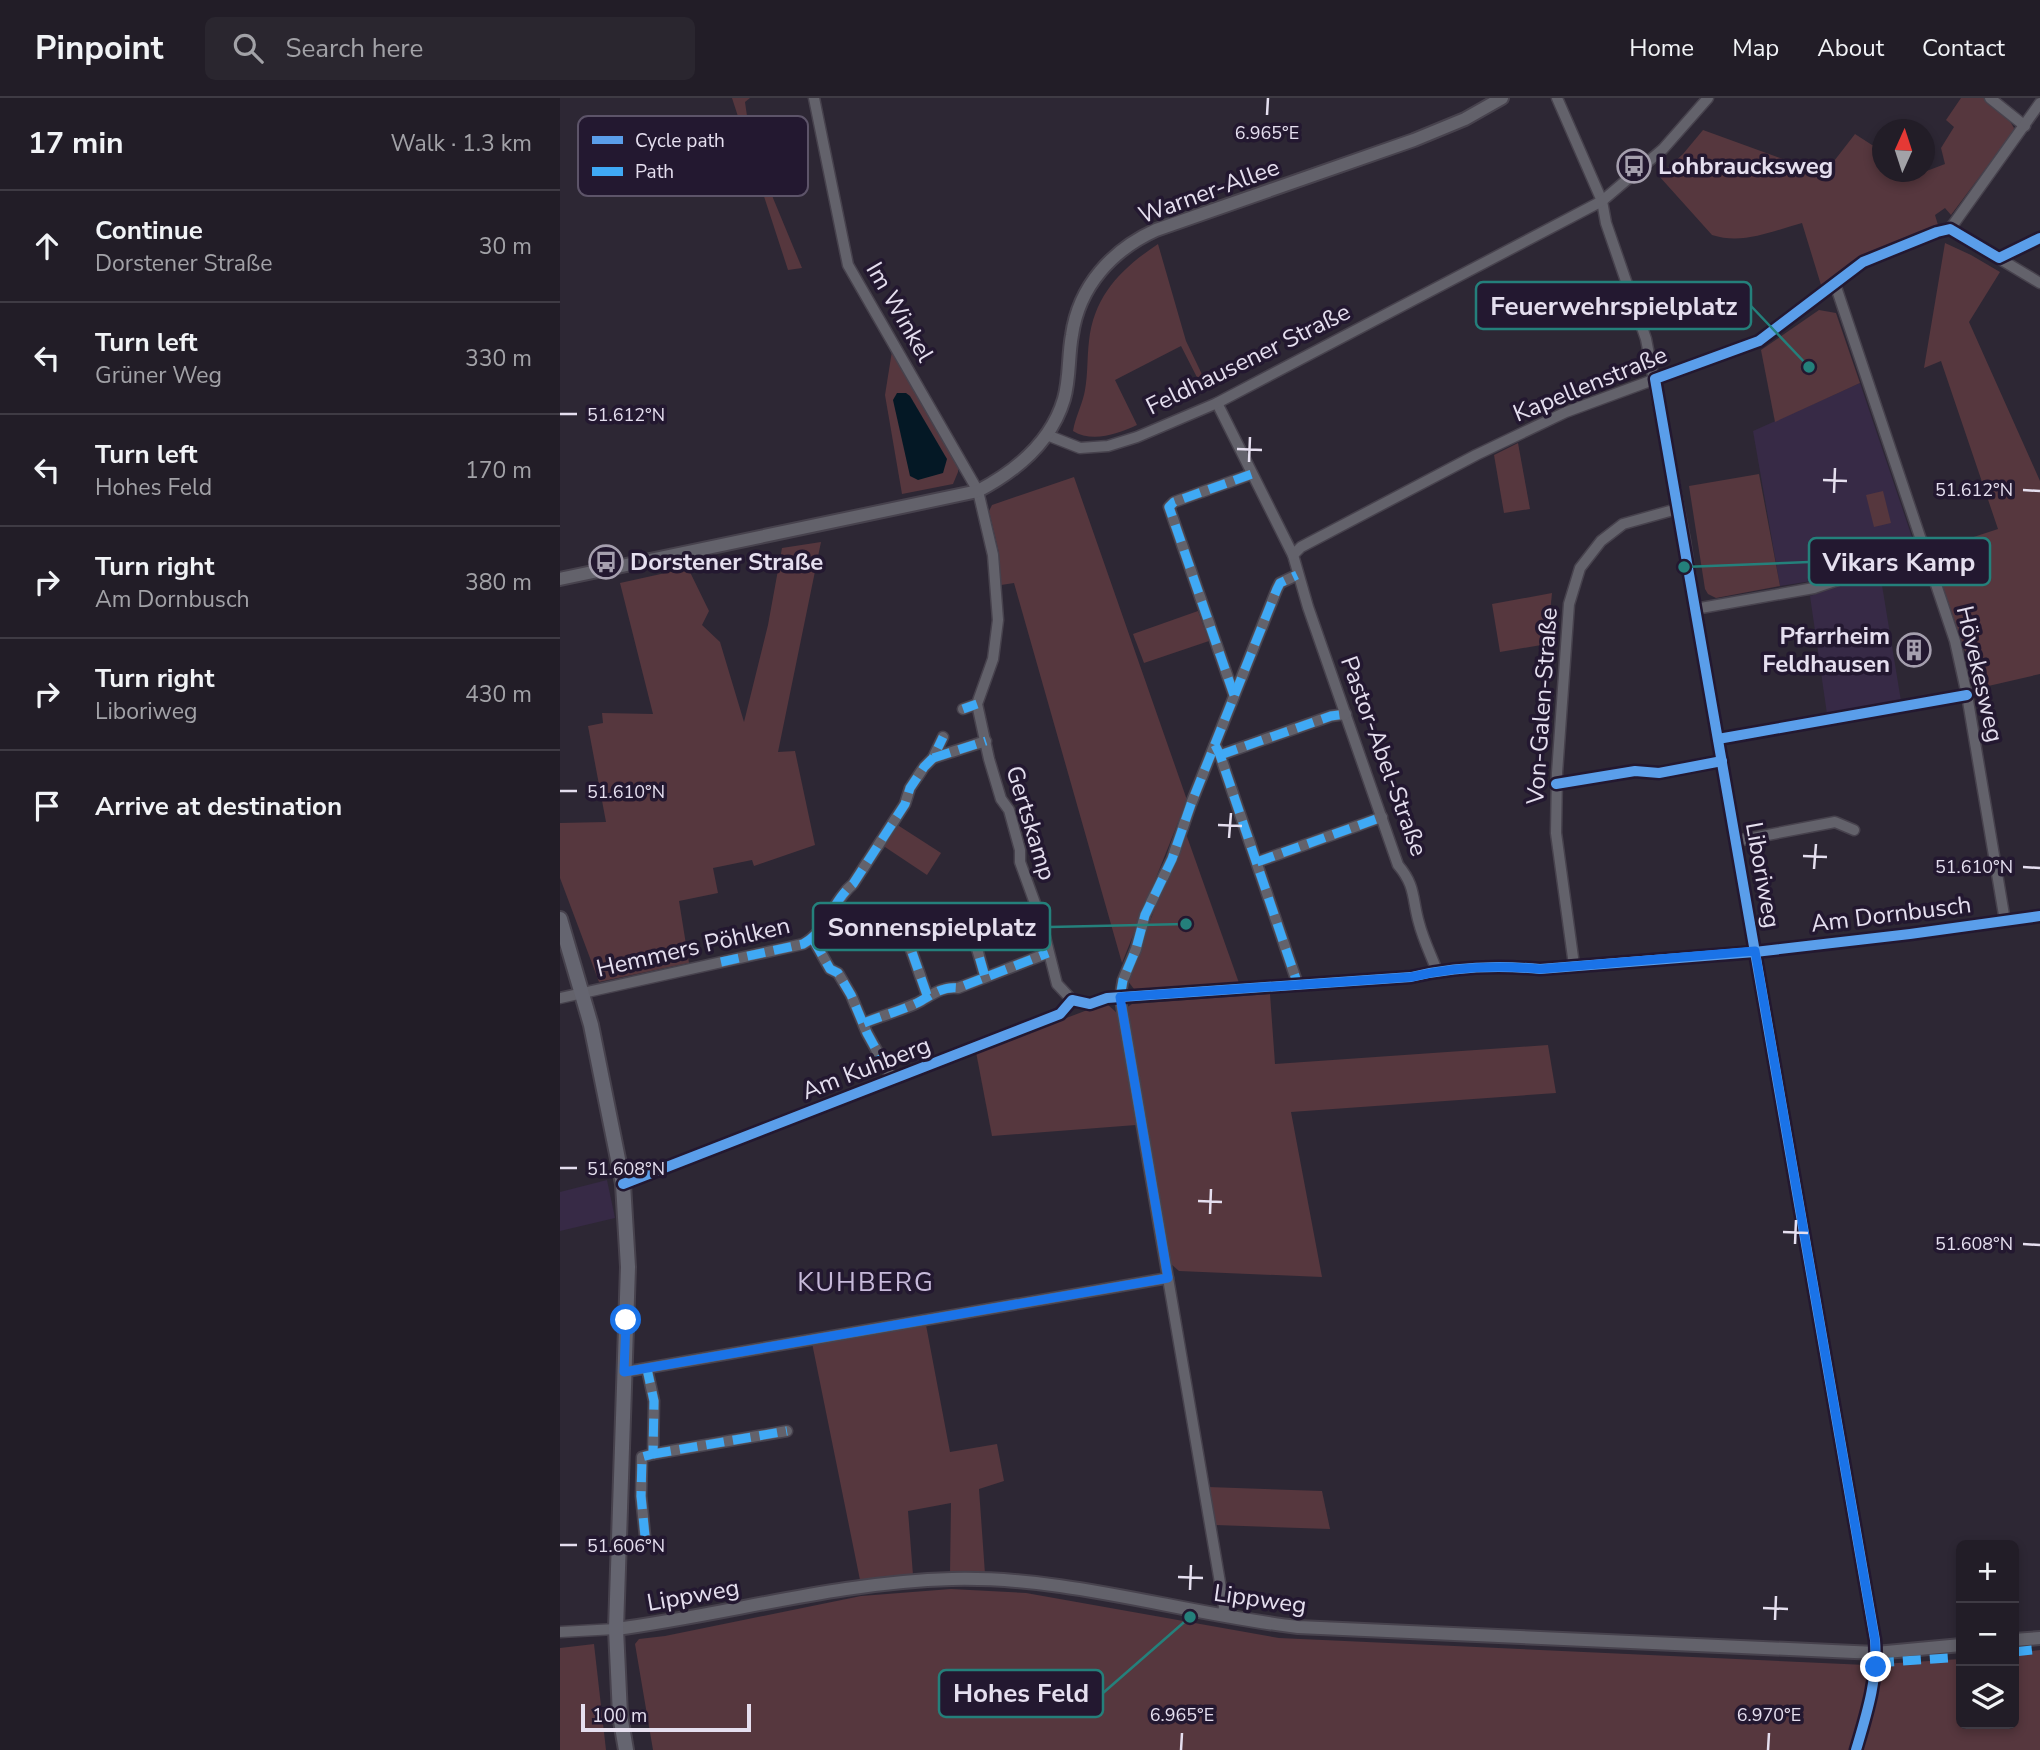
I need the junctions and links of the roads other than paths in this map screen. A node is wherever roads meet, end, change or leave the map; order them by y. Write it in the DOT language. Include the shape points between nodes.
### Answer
graph roads {
  1 [pos="814,98"];
  2 [pos="1502,98"];
  3 [pos="1557,98"];
  4 [pos="1708,98"];
  5 [pos="1990,98"];
  6 [pos="2040,103"];
  7 [pos="2025,126"];
  8 [pos="1602,201"];
  9 [pos="1950,229"];
  10 [pos="2040,238"];
  11 [pos="1999,258"];
  12 [pos="2040,283"];
  13 [pos="1835,284"];
  14 [pos="1655,379"];
  15 [pos="1217,403"];
  16 [pos="1047,435"];
  17 [pos="1252,474"];
  18 [pos="978,491"];
  19 [pos="1677,509"];
  20 [pos="1925,551"];
  21 [pos="1293,555"];
  22 [pos="1297,575"];
  23 [pos="560,579"];
  24 [pos="1695,610"];
  25 [pos="1234,695"];
  26 [pos="977,704"];
  27 [pos="963,709"];
  28 [pos="1346,714"];
  29 [pos="943,737"];
  30 [pos="986,741"];
  31 [pos="1215,745"];
  32 [pos="1220,755"];
  33 [pos="933,758"];
  34 [pos="1382,817"];
  35 [pos="1854,830"];
  36 [pos="1736,841"];
  37 [pos="1257,862"];
  38 [pos="2040,916"];
  39 [pos="560,919"];
  40 [pos="2005,921"];
  41 [pos="813,939"];
  42 [pos="1755,951"];
  43 [pos="1048,953"];
  44 [pos="1574,965"];
  45 [pos="1437,971"];
  46 [pos="985,977"];
  47 [pos="1298,985"];
  48 [pos="582,993"];
  49 [pos="927,995"];
  50 [pos="1120,997"];
  51 [pos="560,998"];
  52 [pos="1072,1000"];
  53 [pos="864,1023"];
  54 [pos="893,1080"];
  55 [pos="623,1184"];
  56 [pos="1168,1278"];
  57 [pos="647,1369"];
  58 [pos="624,1372"];
  59 [pos="787,1431"];
  60 [pos="653,1454"];
  61 [pos="645,1536"];
  62 [pos="1223,1616"];
  63 [pos="616,1629"];
  64 [pos="560,1632"];
  65 [pos="2040,1638"];
  66 [pos="2019,1640"];
  67 [pos="1956,1645"];
  68 [pos="1876,1653"];
  69 [pos="626,1750"];
  70 [pos="1856,1750"];
  1 -- 18 [label="street, Im Winkel" via="848,265"];
  2 -- 16 [label="street, Warner-Allee" via="1414,141 1156,230 1114,256 1078,308 1063,401"];
  3 -- 8 [label="street"];
  4 -- 8 [label="street, Feldhausener Straße" via="1663,149"];
  5 -- 7 [label="street"];
  6 -- 7 [label="street"];
  7 -- 9 [label="street"];
  8 -- 14 [label="street, Liboriweg"];
  8 -- 15 [label="street, Feldhausener Straße"];
  9 -- 11 [label="street"];
  9 -- 13 [label="street, Kapellenstraße" via="1863,262"];
  10 -- 11 [label="street"];
  11 -- 12 [label="street"];
  13 -- 14 [label="street, Kapellenstraße" via="1759,341"];
  13 -- 20 [label="street, Hövekesweg"];
  14 -- 19 [label="street, Liboriweg"];
  14 -- 21 [label="street, Kapellenstraße" via="1566,412 1476,455"];
  15 -- 16 [label="street, Feldhausener Straße" via="1108,446 1080,448"];
  15 -- 17 [label="street, Pastor-Abel-Straße"];
  16 -- 18 [label="street" via="1017,468"];
  17 -- 21 [label="street, Pastor-Abel-Straße"];
  17 -- 25 [label="street" via="1174,502 1169,508"];
  18 -- 23 [label="street"];
  18 -- 26 [label="street" via="993,555 998,620 993,659"];
  19 -- 24 [label="street, Liboriweg"];
  19 -- 44 [label="street, Von-Galen-Straße" via="1623,524 1601,541 1580,568 1569,604 1556,833"];
  20 -- 24 [label="street" via="1814,588"];
  20 -- 40 [label="street, Hövekesweg" via="1962,671"];
  21 -- 22 [label="street, Pastor-Abel-Straße"];
  22 -- 25 [label="street" via="1280,583"];
  22 -- 28 [label="street, Pastor-Abel-Straße"];
  24 -- 36 [label="street, Liboriweg"];
  25 -- 31 [label="street"];
  26 -- 27 [label="street"];
  26 -- 30 [label="street, Gertskamp"];
  28 -- 32 [label="street"];
  28 -- 34 [label="street, Pastor-Abel-Straße"];
  29 -- 33 [label="street, Hemmers Pöhlken"];
  30 -- 33 [label="street"];
  30 -- 43 [label="street, Gertskamp"];
  31 -- 32 [label="street"];
  31 -- 50 [label="street" via="1172,859 1144,915"];
  32 -- 37 [label="street"];
  33 -- 41 [label="street, Hemmers Pöhlken"];
  34 -- 37 [label="street"];
  34 -- 45 [label="street, Pastor-Abel-Straße" via="1398,865 1408,877"];
  35 -- 36 [label="street, Liboriweg" via="1835,822"];
  36 -- 42 [label="street, Liboriweg"];
  37 -- 47 [label="street"];
  38 -- 40 [label="street, Am Dornbusch"];
  39 -- 48 [label="main road"];
  40 -- 42 [label="street, Am Dornbusch"];
  41 -- 48 [label="street, Hemmers Pöhlken"];
  41 -- 53 [label="street, Hemmers Pöhlken" via="830,969 838,973"];
  42 -- 44 [label="street, Am Dornbusch"];
  42 -- 68 [label="street, Liboriweg"];
  43 -- 46 [label="street"];
  43 -- 52 [label="street, Gertskamp" via="1059,988"];
  44 -- 45 [label="street, Am Dornbusch"];
  45 -- 47 [label="street, Am Dornbusch"];
  46 -- 49 [label="street"];
  46 -- 49 [label="street" via="970,924 956,918 914,934 908,941"];
  47 -- 50 [label="street, Am Dornbusch"];
  48 -- 51 [label="street, Hemmers Pöhlken"];
  48 -- 55 [label="main road"];
  49 -- 53 [label="street" via="920,1002"];
  50 -- 52 [label="street" via="1090,1004"];
  50 -- 56 [label="street"];
  52 -- 54 [label="street, Am Kuhberg" via="1060,1014"];
  53 -- 54 [label="street, Hemmers Pöhlken"];
  54 -- 55 [label="street, Am Kuhberg"];
  55 -- 58 [label="main road" via="628,1267"];
  56 -- 57 [label="street"];
  56 -- 62 [label="street"];
  57 -- 58 [label="street"];
  57 -- 60 [label="street" via="654,1401"];
  58 -- 63 [label="main road"];
  59 -- 60 [label="street"];
  60 -- 61 [label="street" via="642,1457"];
  62 -- 63 [label="street, Lippweg" via="1082,1588 953,1579 860,1585"];
  62 -- 68 [label="street, Lippweg" via="1298,1627"];
  63 -- 64 [label="street, Lippweg"];
  63 -- 69 [label="main road"];
  65 -- 66 [label="street"];
  67 -- 68 [label="street, Lippweg"];
  68 -- 70 [label="street, Liboriweg" via="1873,1690"];
}
